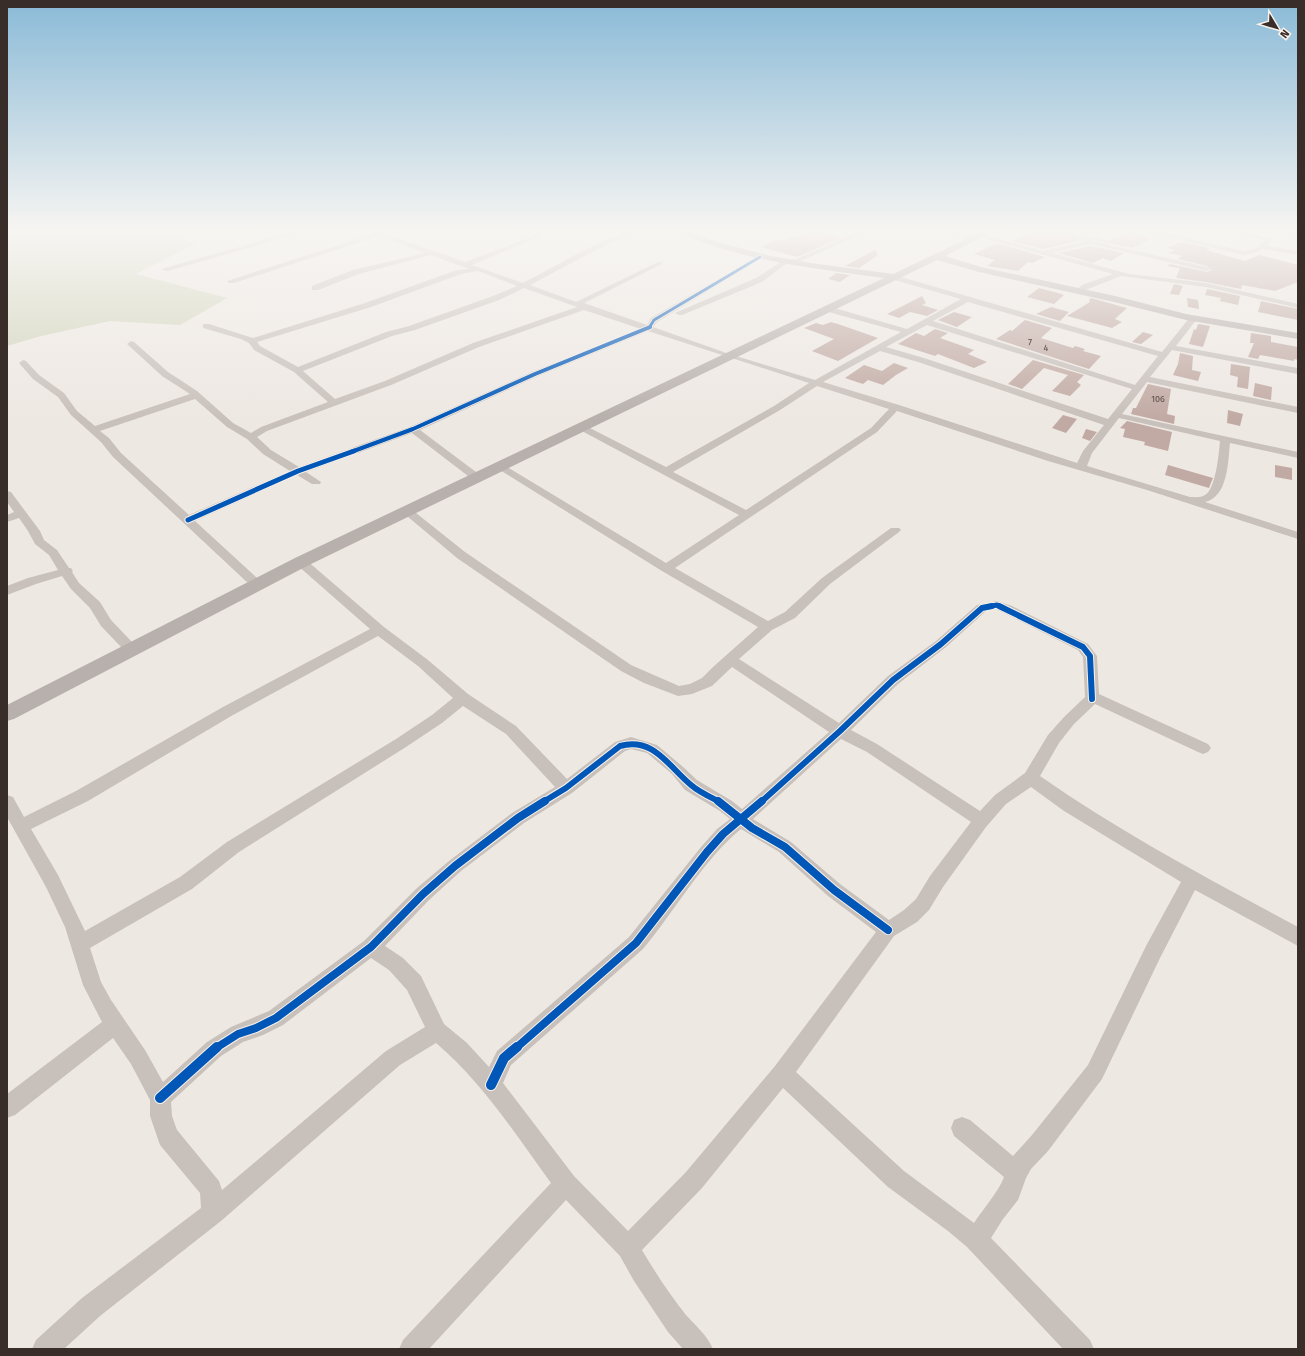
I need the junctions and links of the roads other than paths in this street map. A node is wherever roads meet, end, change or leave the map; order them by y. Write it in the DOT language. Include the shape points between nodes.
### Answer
graph roads {
  1 [pos="403,292"];
  2 [pos="509,292"];
  3 [pos="541,292"];
  4 [pos="601,292"];
  5 [pos="701,292"];
  6 [pos="730,292"];
  7 [pos="858,292"];
  8 [pos="860,292"];
  9 [pos="939,292"];
  10 [pos="1085,292"];
  11 [pos="1241,292"];
  12 [pos="967,299"];
  13 [pos="1298,306"];
  14 [pos="584,307"];
  15 [pos="828,309"];
  16 [pos="1193,319"];
  17 [pos="927,322"];
  18 [pos="206,326"];
  19 [pos="651,329"];
  20 [pos="908,332"];
  21 [pos="1298,336"];
  22 [pos="252,341"];
  23 [pos="131,344"];
  24 [pos="1170,347"];
  25 [pos="878,348"];
  26 [pos="728,355"];
  27 [pos="1162,355"];
  28 [pos="23,363"];
  29 [pos="297,370"];
  30 [pos="1298,371"];
  31 [pos="1145,378"];
  32 [pos="817,382"];
  33 [pos="1137,388"];
  34 [pos="196,395"];
  35 [pos="334,403"];
  36 [pos="896,407"];
  37 [pos="1298,410"];
  38 [pos="1116,415"];
  39 [pos="1110,423"];
  40 [pos="583,428"];
  41 [pos="414,429"];
  42 [pos="92,430"];
  43 [pos="251,437"];
  44 [pos="1225,439"];
  45 [pos="1298,455"];
  46 [pos="500,467"];
  47 [pos="1081,467"];
  48 [pos="298,471"];
  49 [pos="665,472"];
  50 [pos="472,474"];
  51 [pos="316,482"];
  52 [pos="7,494"];
  53 [pos="1189,500"];
  54 [pos="407,511"];
  55 [pos="21,513"];
  56 [pos="746,514"];
  57 [pos="7,519"];
  58 [pos="188,520"];
  59 [pos="895,530"];
  60 [pos="1298,536"];
  61 [pos="301,562"];
  62 [pos="666,568"];
  63 [pos="66,571"];
  64 [pos="253,581"];
  65 [pos="7,591"];
  66 [pos="768,627"];
  67 [pos="379,630"];
  68 [pos="127,645"];
  69 [pos="728,661"];
  70 [pos="463,698"];
  71 [pos="1092,699"];
  72 [pos="7,707"];
  73 [pos="7,714"];
  74 [pos="840,731"];
  75 [pos="1203,748"];
  76 [pos="1030,778"];
  77 [pos="566,788"];
  78 [pos="7,802"];
  79 [pos="742,819"];
  80 [pos="981,820"];
  81 [pos="22,826"];
  82 [pos="1192,880"];
  83 [pos="888,930"];
  84 [pos="1298,937"];
  85 [pos="78,944"];
  86 [pos="371,947"];
  87 [pos="116,1024"];
  88 [pos="437,1030"];
  89 [pos="782,1073"];
  90 [pos="491,1085"];
  91 [pos="160,1098"];
  92 [pos="7,1107"];
  93 [pos="962,1128"];
  94 [pos="1016,1174"];
  95 [pos="566,1184"];
  96 [pos="213,1213"];
  97 [pos="977,1240"];
  98 [pos="628,1248"];
  99 [pos="45,1349"];
  100 [pos="412,1349"];
  101 [pos="700,1349"];
  102 [pos="1081,1349"];
  1 -- 22 [label="street"];
  2 -- 29 [label="street" via="389,334"];
  3 -- 14 [label="street"];
  4 -- 14 [label="street" via="579,303"];
  5 -- 19 [label="street" via="654,320"];
  6 -- 19 [label="street" via="680,313"];
  7 -- 26 [label="main road"];
  8 -- 15 [label="main road"];
  9 -- 12 [label="street"];
  10 -- 16 [label="main road"];
  11 -- 13 [label="street"];
  12 -- 17 [label="street"];
  12 -- 27 [label="street"];
  14 -- 19 [label="street"];
  14 -- 35 [label="street" via="476,345"];
  15 -- 20 [label="street"];
  15 -- 26 [label="main road"];
  16 -- 21 [label="main road"];
  16 -- 24 [label="street"];
  17 -- 20 [label="street"];
  17 -- 33 [label="street"];
  18 -- 22 [label="street"];
  19 -- 26 [label="street"];
  19 -- 41 [label="street" via="535,374"];
  20 -- 25 [label="street"];
  22 -- 29 [label="street" via="257,348"];
  23 -- 34 [label="street" via="165,374"];
  24 -- 27 [label="street"];
  24 -- 30 [label="street"];
  25 -- 32 [label="street"];
  25 -- 39 [label="street"];
  26 -- 32 [label="street"];
  26 -- 40 [label="main road"];
  26 -- 50 [label="main road"];
  27 -- 31 [label="street"];
  28 -- 42 [label="street" via="36,377 61,395 74,413"];
  29 -- 35 [label="street"];
  31 -- 33 [label="street"];
  31 -- 37 [label="street"];
  32 -- 36 [label="street"];
  32 -- 49 [label="street"];
  33 -- 38 [label="street"];
  34 -- 42 [label="street"];
  34 -- 43 [label="street" via="230,425"];
  35 -- 43 [label="street" via="264,429"];
  36 -- 47 [label="street"];
  36 -- 56 [label="street" via="874,430"];
  38 -- 39 [label="street"];
  38 -- 44 [label="street"];
  39 -- 47 [label="street" via="1082,457"];
  40 -- 46 [label="main road"];
  40 -- 49 [label="street"];
  41 -- 48 [label="street"];
  41 -- 50 [label="street"];
  42 -- 58 [label="street"];
  43 -- 48 [label="street" via="267,452"];
  44 -- 45 [label="street"];
  44 -- 53 [label="street" via="1222,467 1213,492 1203,499"];
  46 -- 54 [label="main road"];
  46 -- 62 [label="street"];
  47 -- 53 [label="street"];
  48 -- 51 [label="street"];
  48 -- 58 [label="street"];
  49 -- 56 [label="street"];
  50 -- 64 [label="main road"];
  52 -- 55 [label="street"];
  53 -- 60 [label="street"];
  54 -- 61 [label="main road"];
  54 -- 69 [label="street" via="468,559 626,668 649,680 678,691 692,689 707,682"];
  55 -- 57 [label="street"];
  55 -- 63 [label="street" via="39,542 49,548"];
  56 -- 62 [label="street"];
  58 -- 64 [label="street"];
  59 -- 66 [label="street" via="826,581 790,615"];
  61 -- 67 [label="street"];
  61 -- 73 [label="main road"];
  62 -- 66 [label="street"];
  63 -- 65 [label="street"];
  63 -- 68 [label="street" via="75,586"];
  64 -- 68 [label="main road"];
  66 -- 69 [label="street"];
  67 -- 70 [label="street" via="424,663"];
  67 -- 81 [label="street" via="228,711 82,796"];
  68 -- 72 [label="main road"];
  69 -- 74 [label="street" via="736,663"];
  70 -- 77 [label="street" via="511,730"];
  70 -- 85 [label="street" via="401,744 234,847 186,882"];
  71 -- 74 [label="street" via="1090,656 1083,646 1007,609 989,605 978,610 941,644 893,680"];
  71 -- 75 [label="street" via="1112,704"];
  71 -- 76 [label="street" via="1070,719 1048,746"];
  74 -- 79 [label="street"];
  74 -- 80 [label="street" via="872,748"];
  76 -- 80 [label="street" via="1000,800"];
  76 -- 82 [label="street" via="1070,806"];
  77 -- 79 [label="street" via="620,746 631,743 652,750 691,785"];
  77 -- 86 [label="street" via="518,818 455,866 423,894"];
  78 -- 81 [label="street"];
  79 -- 83 [label="street" via="794,854 834,890"];
  79 -- 90 [label="street" via="723,834 707,852 636,943 504,1058"];
  80 -- 83 [label="street" via="936,882 932,894 924,905 911,917"];
  81 -- 85 [label="street" via="74,926"];
  82 -- 84 [label="street"];
  82 -- 94 [label="street" via="1153,952 1095,1072 1023,1161"];
  83 -- 89 [label="street"];
  85 -- 87 [label="street" via="93,985"];
  86 -- 88 [label="street" via="396,964 414,983"];
  86 -- 91 [label="street" via="276,1018 238,1034 214,1049"];
  87 -- 91 [label="street" via="138,1057"];
  87 -- 92 [label="street"];
  88 -- 90 [label="street" via="460,1050"];
  88 -- 96 [label="street" via="393,1058"];
  89 -- 97 [label="street" via="897,1180"];
  89 -- 98 [label="street" via="694,1180"];
  90 -- 95 [label="street"];
  91 -- 96 [label="street" via="161,1116 168,1137 211,1189"];
  93 -- 94 [label="street"];
  94 -- 97 [label="street" via="1010,1192"];
  95 -- 98 [label="street"];
  95 -- 100 [label="street"];
  96 -- 99 [label="street" via="91,1307"];
  97 -- 102 [label="street"];
  98 -- 101 [label="street" via="677,1323"];
}
